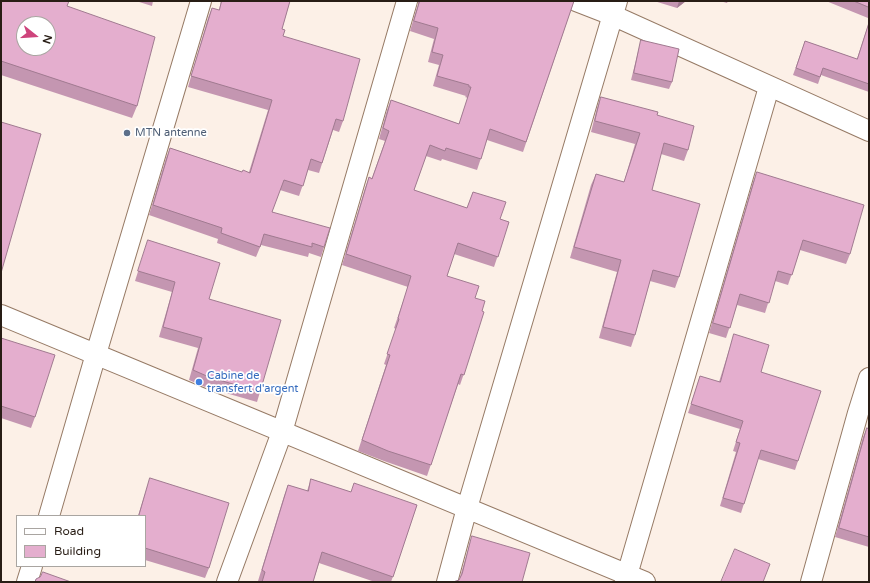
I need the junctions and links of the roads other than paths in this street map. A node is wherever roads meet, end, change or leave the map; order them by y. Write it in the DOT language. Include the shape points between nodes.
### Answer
graph roads {
  1 [pos="201,1"];
  2 [pos="408,1"];
  3 [pos="576,1"];
  4 [pos="615,8"];
  5 [pos="769,87"];
  6 [pos="869,131"];
  7 [pos="1,315"];
  8 [pos="96,354"];
  9 [pos="869,378"];
  10 [pos="282,432"];
  11 [pos="467,508"];
  12 [pos="49,515"];
  13 [pos="32,567"];
  14 [pos="633,580"];
  15 [pos="27,582"];
  16 [pos="227,582"];
  17 [pos="447,582"];
  18 [pos="811,582"];
  1 -- 8 [label="street"];
  2 -- 10 [label="street"];
  3 -- 4 [label="street"];
  4 -- 5 [label="street"];
  4 -- 11 [label="street"];
  5 -- 6 [label="street"];
  5 -- 14 [label="street"];
  7 -- 8 [label="street"];
  8 -- 10 [label="street"];
  8 -- 12 [label="street"];
  9 -- 18 [label="street"];
  10 -- 11 [label="street"];
  10 -- 16 [label="street"];
  11 -- 14 [label="street"];
  11 -- 17 [label="street"];
  13 -- 15 [label="street"];
}
